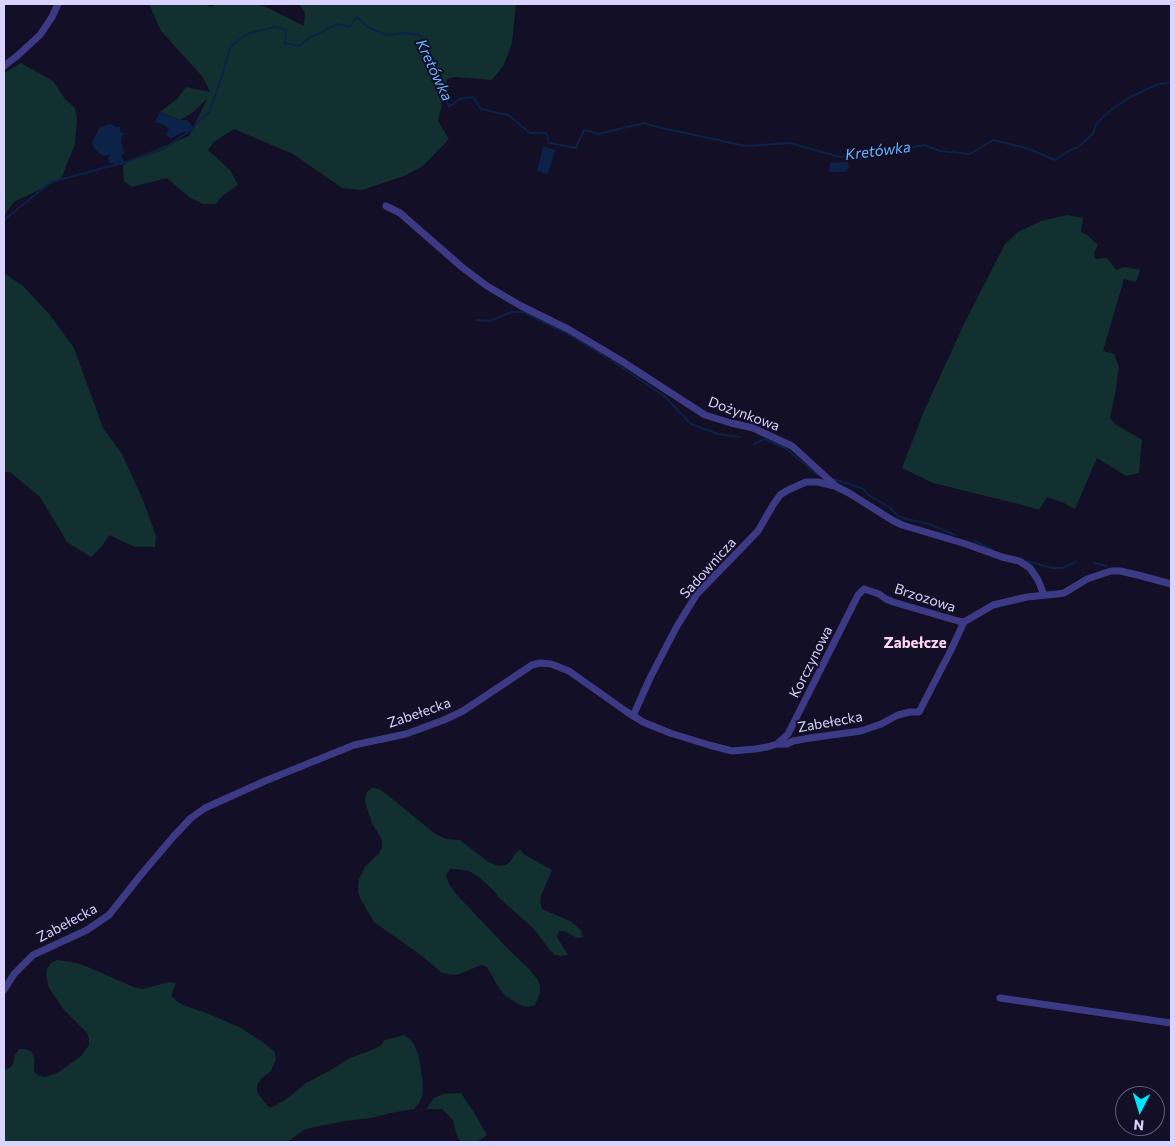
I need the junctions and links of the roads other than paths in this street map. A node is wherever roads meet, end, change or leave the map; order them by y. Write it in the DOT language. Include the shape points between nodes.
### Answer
graph roads {
  1 [pos="58,4"];
  2 [pos="4,66"];
  3 [pos="386,206"];
  4 [pos="837,487"];
  5 [pos="1171,584"];
  6 [pos="864,589"];
  7 [pos="1044,596"];
  8 [pos="964,622"];
  9 [pos="633,716"];
  10 [pos="777,744"];
  11 [pos="4,990"];
  12 [pos="1000,998"];
  13 [pos="1171,1023"];
  1 -- 2 [label="street" via="40,35"];
  3 -- 4 [label="street, Dożynkowa" via="400,213 487,286 585,339 705,415 753,428 792,446"];
  4 -- 7 [label="street, Dożynkowa" via="902,525 1019,561 1030,568"];
  4 -- 9 [label="street, Sadownicza" via="806,482 780,495 758,531 693,601 677,626"];
  5 -- 7 [label="street, Brzozowa" via="1111,571 1064,592"];
  6 -- 8 [label="street, Brzozowa" via="893,602"];
  6 -- 10 [label="street, Korczynowa" via="858,595 788,734"];
  7 -- 8 [label="street, Brzozowa" via="993,605"];
  8 -- 10 [label="street, Zabełecka" via="919,712 898,715 861,731"];
  9 -- 10 [label="street, Zabełecka" via="670,733 732,751"];
  9 -- 11 [label="street, Zabełecka" via="569,671 540,662 444,720 406,734 354,745 224,799 192,818 109,915 87,930 33,955 14,974"];
  12 -- 13 [label="street"];
}
